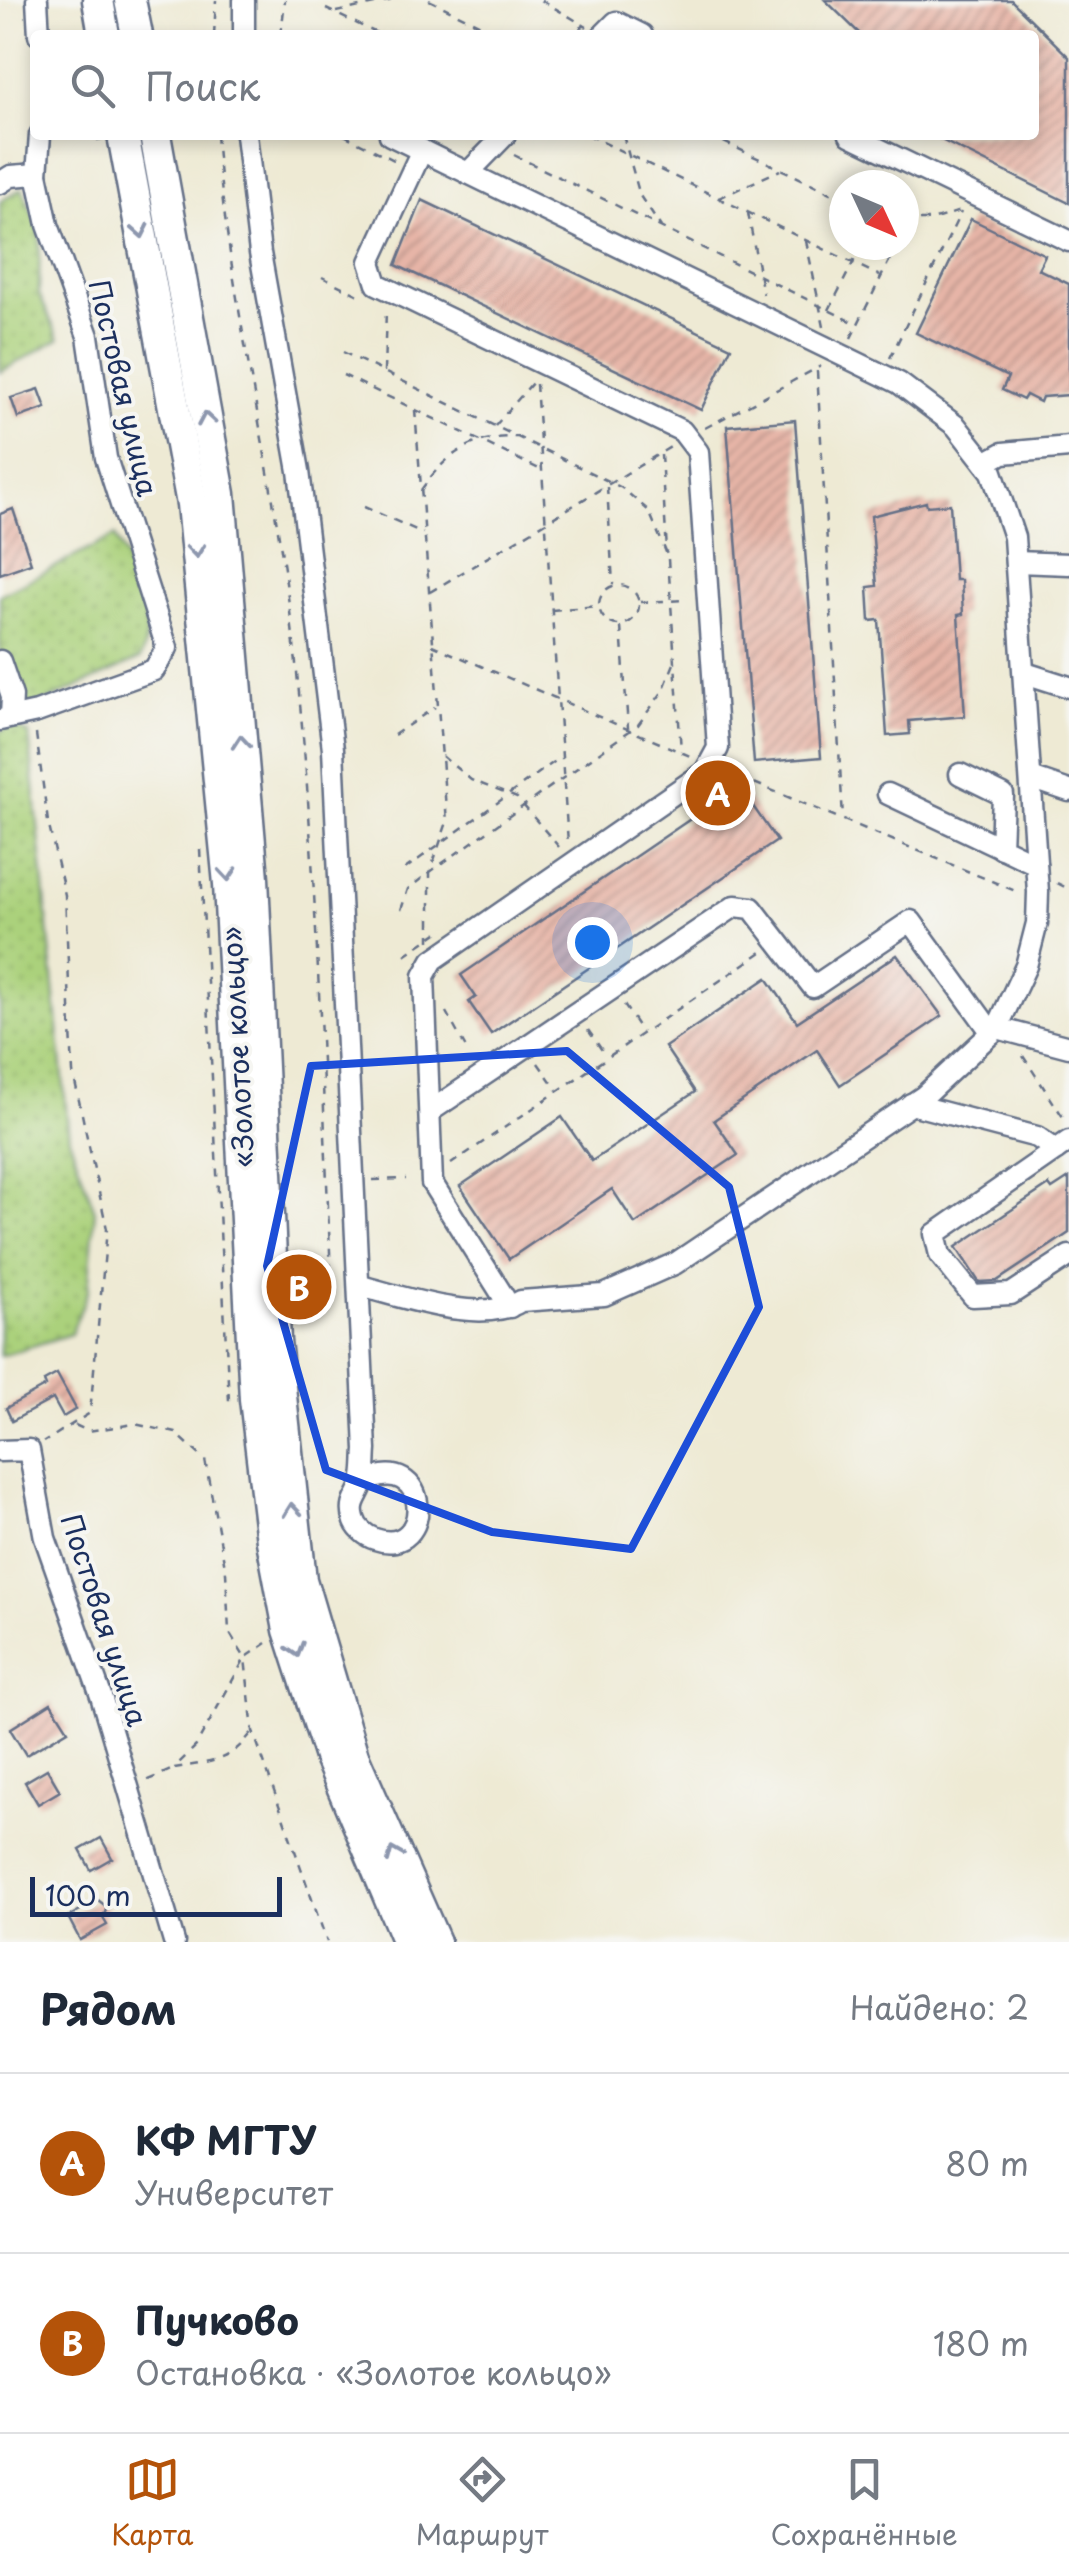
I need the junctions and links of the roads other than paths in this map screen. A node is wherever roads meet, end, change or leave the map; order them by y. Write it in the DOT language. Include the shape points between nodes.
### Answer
graph roads {
  1 [pos="37,0"];
  2 [pos="98,0"];
  3 [pos="130,0"];
  4 [pos="244,0"];
  5 [pos="40,30"];
  6 [pos="103,30"];
  7 [pos="136,30"];
  8 [pos="244,30"];
  9 [pos="596,30"];
  10 [pos="632,30"];
  11 [pos="40,140"];
  12 [pos="109,140"];
  13 [pos="156,140"];
  14 [pos="247,140"];
  15 [pos="401,140"];
  16 [pos="500,140"];
  17 [pos="860,140"];
  18 [pos="422,150"];
  19 [pos="468,173"];
  20 [pos="37,174"];
  21 [pos="0,183"];
  22 [pos="1069,241"];
  23 [pos="1069,448"];
  24 [pos="985,463"];
  25 [pos="1016,562"];
  26 [pos="1069,564"];
  27 [pos="0,661"];
  28 [pos="1025,673"];
  29 [pos="1069,687"];
  30 [pos="6,718"];
  31 [pos="960,774"];
  32 [pos="1031,778"];
  33 [pos="1069,791"];
  34 [pos="888,794"];
  35 [pos="1001,848"];
  36 [pos="1036,864"];
  37 [pos="998,1031"];
  38 [pos="1069,1047"];
  39 [pos="912,1104"];
  40 [pos="432,1110"];
  41 [pos="1062,1145"];
  42 [pos="1069,1256"];
  43 [pos="360,1286"];
  44 [pos="510,1308"];
  45 [pos="366,1450"];
  46 [pos="0,1451"];
  47 [pos="393,1475"];
  48 [pos="363,1483"];
  49 [pos="174,1942"];
  50 [pos="408,1942"];
  51 [pos="434,1942"];
  1 -- 5 [label="street"];
  2 -- 6 [label="highway"];
  3 -- 7 [label="highway"];
  4 -- 8 [label="street"];
  9 -- 10 [label="street" via="616,22"];
  11 -- 20 [label="street, Постовая улица"];
  12 -- 50 [label="highway, «Золотое кольцо», one-way" via="194,523 229,884 250,1399 272,1541 289,1630 331,1760"];
  51 -- 13 [label="highway, «Золотое кольцо», one-way" via="353,1756 301,1580 275,1341 253,878 220,494"];
  14 -- 43 [label="street" via="299,471 332,749"];
  15 -- 18 [label="street"];
  16 -- 19 [label="street"];
  17 -- 22 [label="street"];
  18 -- 19 [label="street"];
  18 -- 40 [label="street" via="370,262 377,284 687,437 698,452 718,748 705,772 571,853 433,960 424,976"];
  19 -- 24 [label="street" via="883,374 956,426"];
  20 -- 21 [label="street"];
  20 -- 30 [label="street, Постовая улица" via="88,336 106,458 167,648 154,670"];
  23 -- 24 [label="street" via="1003,453"];
  24 -- 25 [label="street" via="1014,537"];
  25 -- 26 [label="street"];
  25 -- 28 [label="street"];
  27 -- 30 [label="street" via="12,696"];
  28 -- 29 [label="street"];
  28 -- 32 [label="street"];
  31 -- 35 [label="street" via="1003,795"];
  32 -- 33 [label="street"];
  32 -- 36 [label="street"];
  34 -- 35 [label="street"];
  35 -- 36 [label="street"];
  36 -- 37 [label="street" via="1038,900 1026,966"];
  37 -- 38 [label="street"];
  37 -- 39 [label="street"];
  37 -- 40 [label="street" via="911,921 813,987 752,908 734,906"];
  39 -- 41 [label="street"];
  39 -- 44 [label="street" via="676,1262 604,1295 521,1300"];
  40 -- 44 [label="street" via="432,1183"];
  41 -- 42 [label="street" via="935,1234 973,1296 1011,1294"];
  43 -- 44 [label="street" via="442,1306"];
  43 -- 45 [label="street"];
  45 -- 47 [label="street"];
  45 -- 48 [label="street"];
  46 -- 49 [label="street, Постовая улица" via="29,1450 45,1538"];
  47 -- 48 [label="street"];
  47 -- 48 [label="street" via="410,1484 420,1502 417,1522 404,1538 366,1536 354,1520 353,1500"];
}
